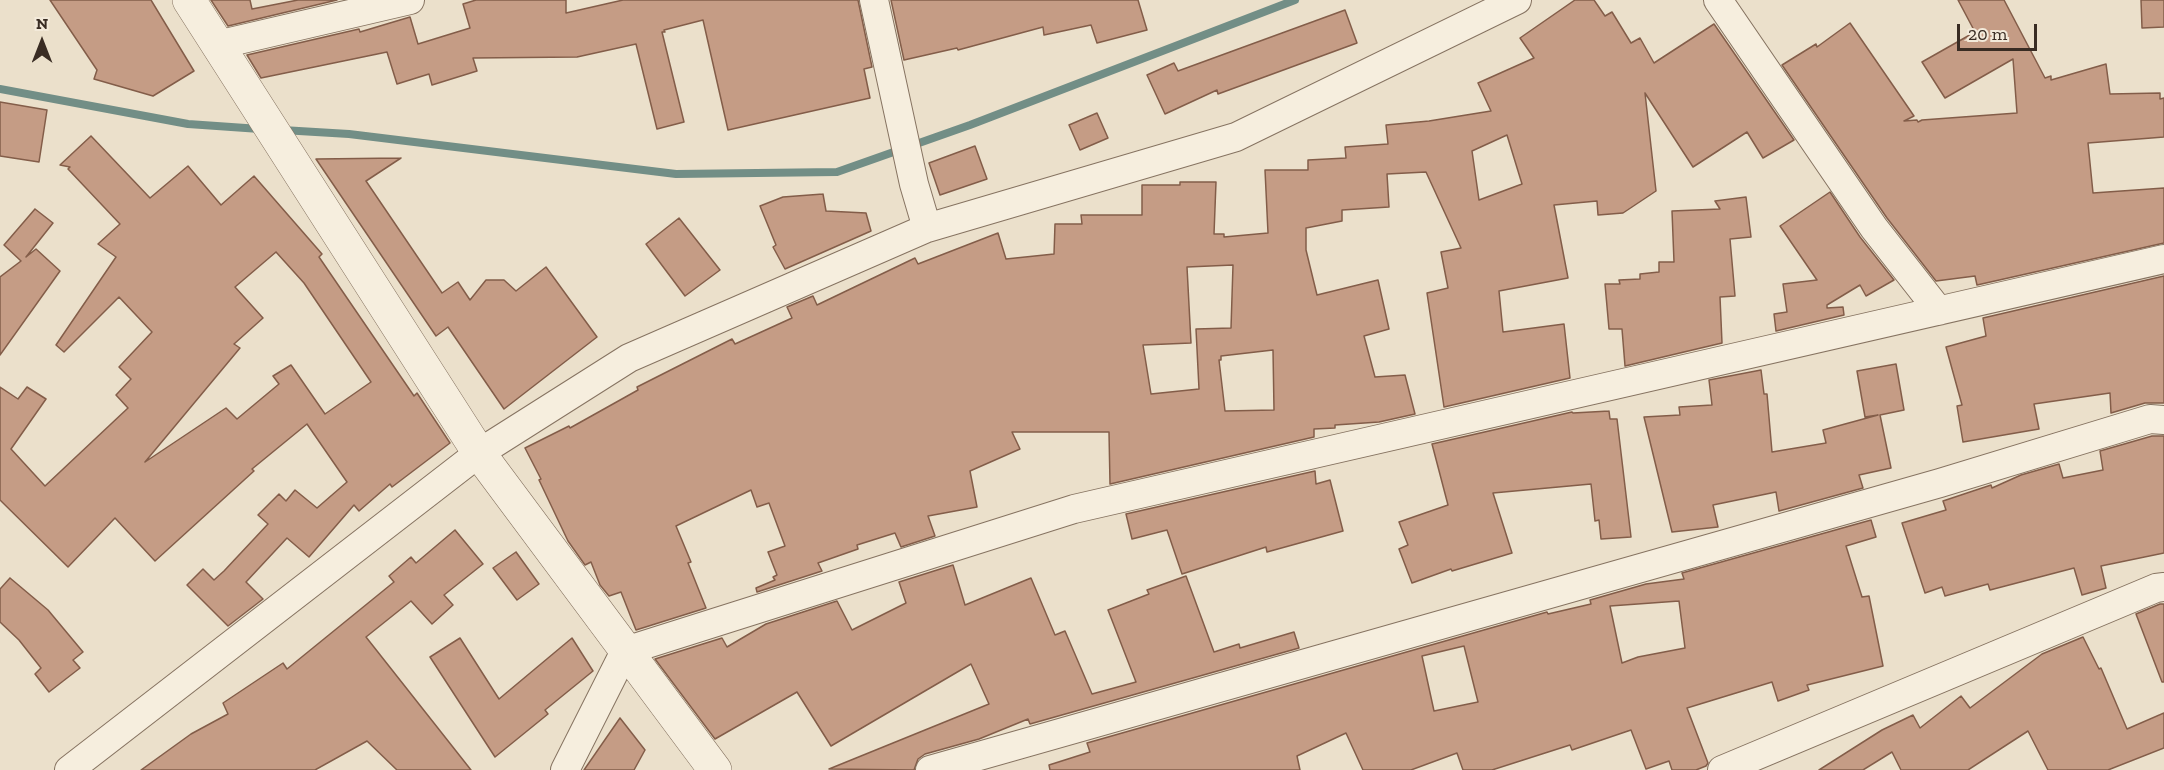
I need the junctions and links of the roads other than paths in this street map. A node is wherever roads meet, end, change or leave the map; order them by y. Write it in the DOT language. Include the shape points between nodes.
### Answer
graph roads {
  1 [pos="189,0"];
  2 [pos="410,0"];
  3 [pos="874,0"];
  4 [pos="1517,0"];
  5 [pos="1718,0"];
  6 [pos="217,45"];
  7 [pos="927,228"];
  8 [pos="2164,260"];
  9 [pos="1939,311"];
  10 [pos="2164,420"];
  11 [pos="479,453"];
  12 [pos="2164,587"];
  13 [pos="625,651"];
  14 [pos="69,770"];
  15 [pos="565,770"];
  16 [pos="715,770"];
  17 [pos="930,770"];
  18 [pos="1722,770"];
  1 -- 6 [label="street"];
  2 -- 6 [label="street"];
  3 -- 7 [label="street"];
  4 -- 7 [label="street" via="1236,137"];
  5 -- 9 [label="street" via="1874,228"];
  6 -- 11 [label="street"];
  7 -- 11 [label="street" via="629,358"];
  8 -- 9 [label="street"];
  9 -- 13 [label="street" via="1074,510"];
  10 -- 17 [label="street" via="2150,418 1929,487"];
  11 -- 13 [label="street"];
  11 -- 14 [label="street"];
  12 -- 18 [label="street"];
  13 -- 15 [label="street"];
  13 -- 16 [label="street"];
}
